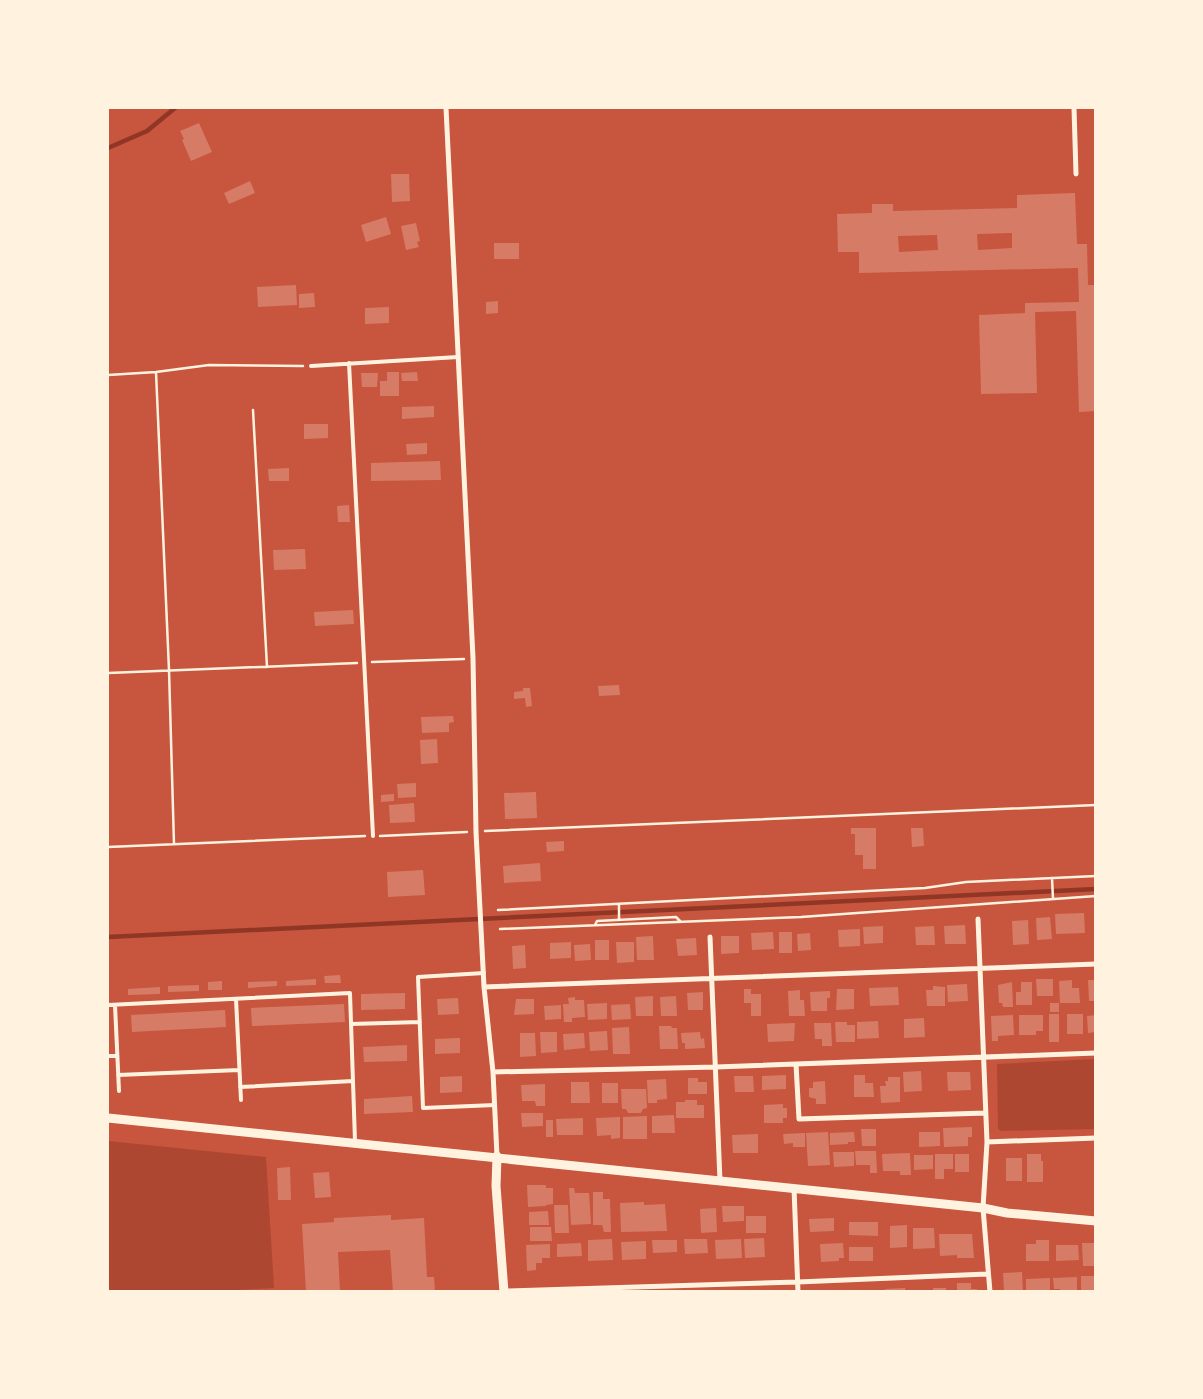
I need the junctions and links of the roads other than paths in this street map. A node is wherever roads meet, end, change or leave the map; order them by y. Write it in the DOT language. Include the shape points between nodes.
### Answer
graph roads {
  1 [pos="446,108"];
  2 [pos="1074,108"];
  3 [pos="1076,174"];
  4 [pos="458,357"];
  5 [pos="349,364"];
  6 [pos="311,366"];
  7 [pos="373,836"];
  8 [pos="978,919"];
  9 [pos="710,937"];
  10 [pos="1096,964"];
  11 [pos="980,968"];
  12 [pos="484,973"];
  13 [pos="712,979"];
  14 [pos="484,987"];
  15 [pos="236,999"];
  16 [pos="108,1005"];
  17 [pos="115,1005"];
  18 [pos="420,1022"];
  19 [pos="351,1024"];
  20 [pos="1096,1052"];
  21 [pos="108,1056"];
  22 [pos="117,1056"];
  23 [pos="983,1057"];
  24 [pos="796,1064"];
  25 [pos="716,1066"];
  26 [pos="239,1070"];
  27 [pos="493,1072"];
  28 [pos="118,1075"];
  29 [pos="353,1081"];
  30 [pos="240,1086"];
  31 [pos="119,1091"];
  32 [pos="241,1100"];
  33 [pos="495,1105"];
  34 [pos="985,1113"];
  35 [pos="108,1118"];
  36 [pos="1096,1138"];
  37 [pos="355,1141"];
  38 [pos="987,1142"];
  39 [pos="497,1156"];
  40 [pos="720,1181"];
  41 [pos="794,1188"];
  42 [pos="983,1208"];
  43 [pos="1096,1221"];
  44 [pos="987,1274"];
  45 [pos="798,1282"];
  46 [pos="504,1291"];
  47 [pos="798,1292"];
  48 [pos="990,1292"];
  1 -- 4 [label="street"];
  2 -- 3 [label="street"];
  4 -- 5 [label="lane"];
  4 -- 12 [label="street"];
  5 -- 6 [label="lane"];
  5 -- 7 [label="lane"];
  8 -- 11 [label="street"];
  9 -- 13 [label="street"];
  10 -- 11 [label="street"];
  11 -- 13 [label="street"];
  11 -- 23 [label="street"];
  12 -- 14 [label="street"];
  12 -- 18 [label="lane" via="418,977"];
  13 -- 14 [label="street"];
  13 -- 25 [label="street"];
  14 -- 27 [label="street"];
  15 -- 17 [label="lane"];
  15 -- 19 [label="lane" via="350,993"];
  15 -- 26 [label="lane"];
  16 -- 17 [label="lane"];
  17 -- 22 [label="lane"];
  18 -- 19 [label="lane"];
  18 -- 33 [label="lane" via="423,1108"];
  19 -- 29 [label="lane"];
  20 -- 23 [label="street"];
  21 -- 22 [label="lane"];
  22 -- 28 [label="lane"];
  23 -- 24 [label="street"];
  23 -- 34 [label="street"];
  24 -- 25 [label="street"];
  24 -- 34 [label="street" via="799,1118"];
  25 -- 27 [label="street"];
  25 -- 40 [label="street"];
  26 -- 28 [label="lane"];
  26 -- 30 [label="lane"];
  27 -- 33 [label="street"];
  28 -- 31 [label="lane"];
  29 -- 30 [label="lane"];
  29 -- 37 [label="lane"];
  30 -- 32 [label="lane"];
  33 -- 39 [label="street"];
  34 -- 38 [label="street"];
  35 -- 37 [label="street"];
  36 -- 38 [label="street"];
  37 -- 39 [label="street"];
  38 -- 42 [label="street"];
  39 -- 40 [label="street"];
  39 -- 46 [label="street" via="496,1186"];
  40 -- 41 [label="street"];
  41 -- 42 [label="street"];
  41 -- 45 [label="street"];
  42 -- 43 [label="street"];
  42 -- 44 [label="street"];
  44 -- 45 [label="street"];
  44 -- 48 [label="street"];
  45 -- 46 [label="street"];
  45 -- 47 [label="street"];
}
